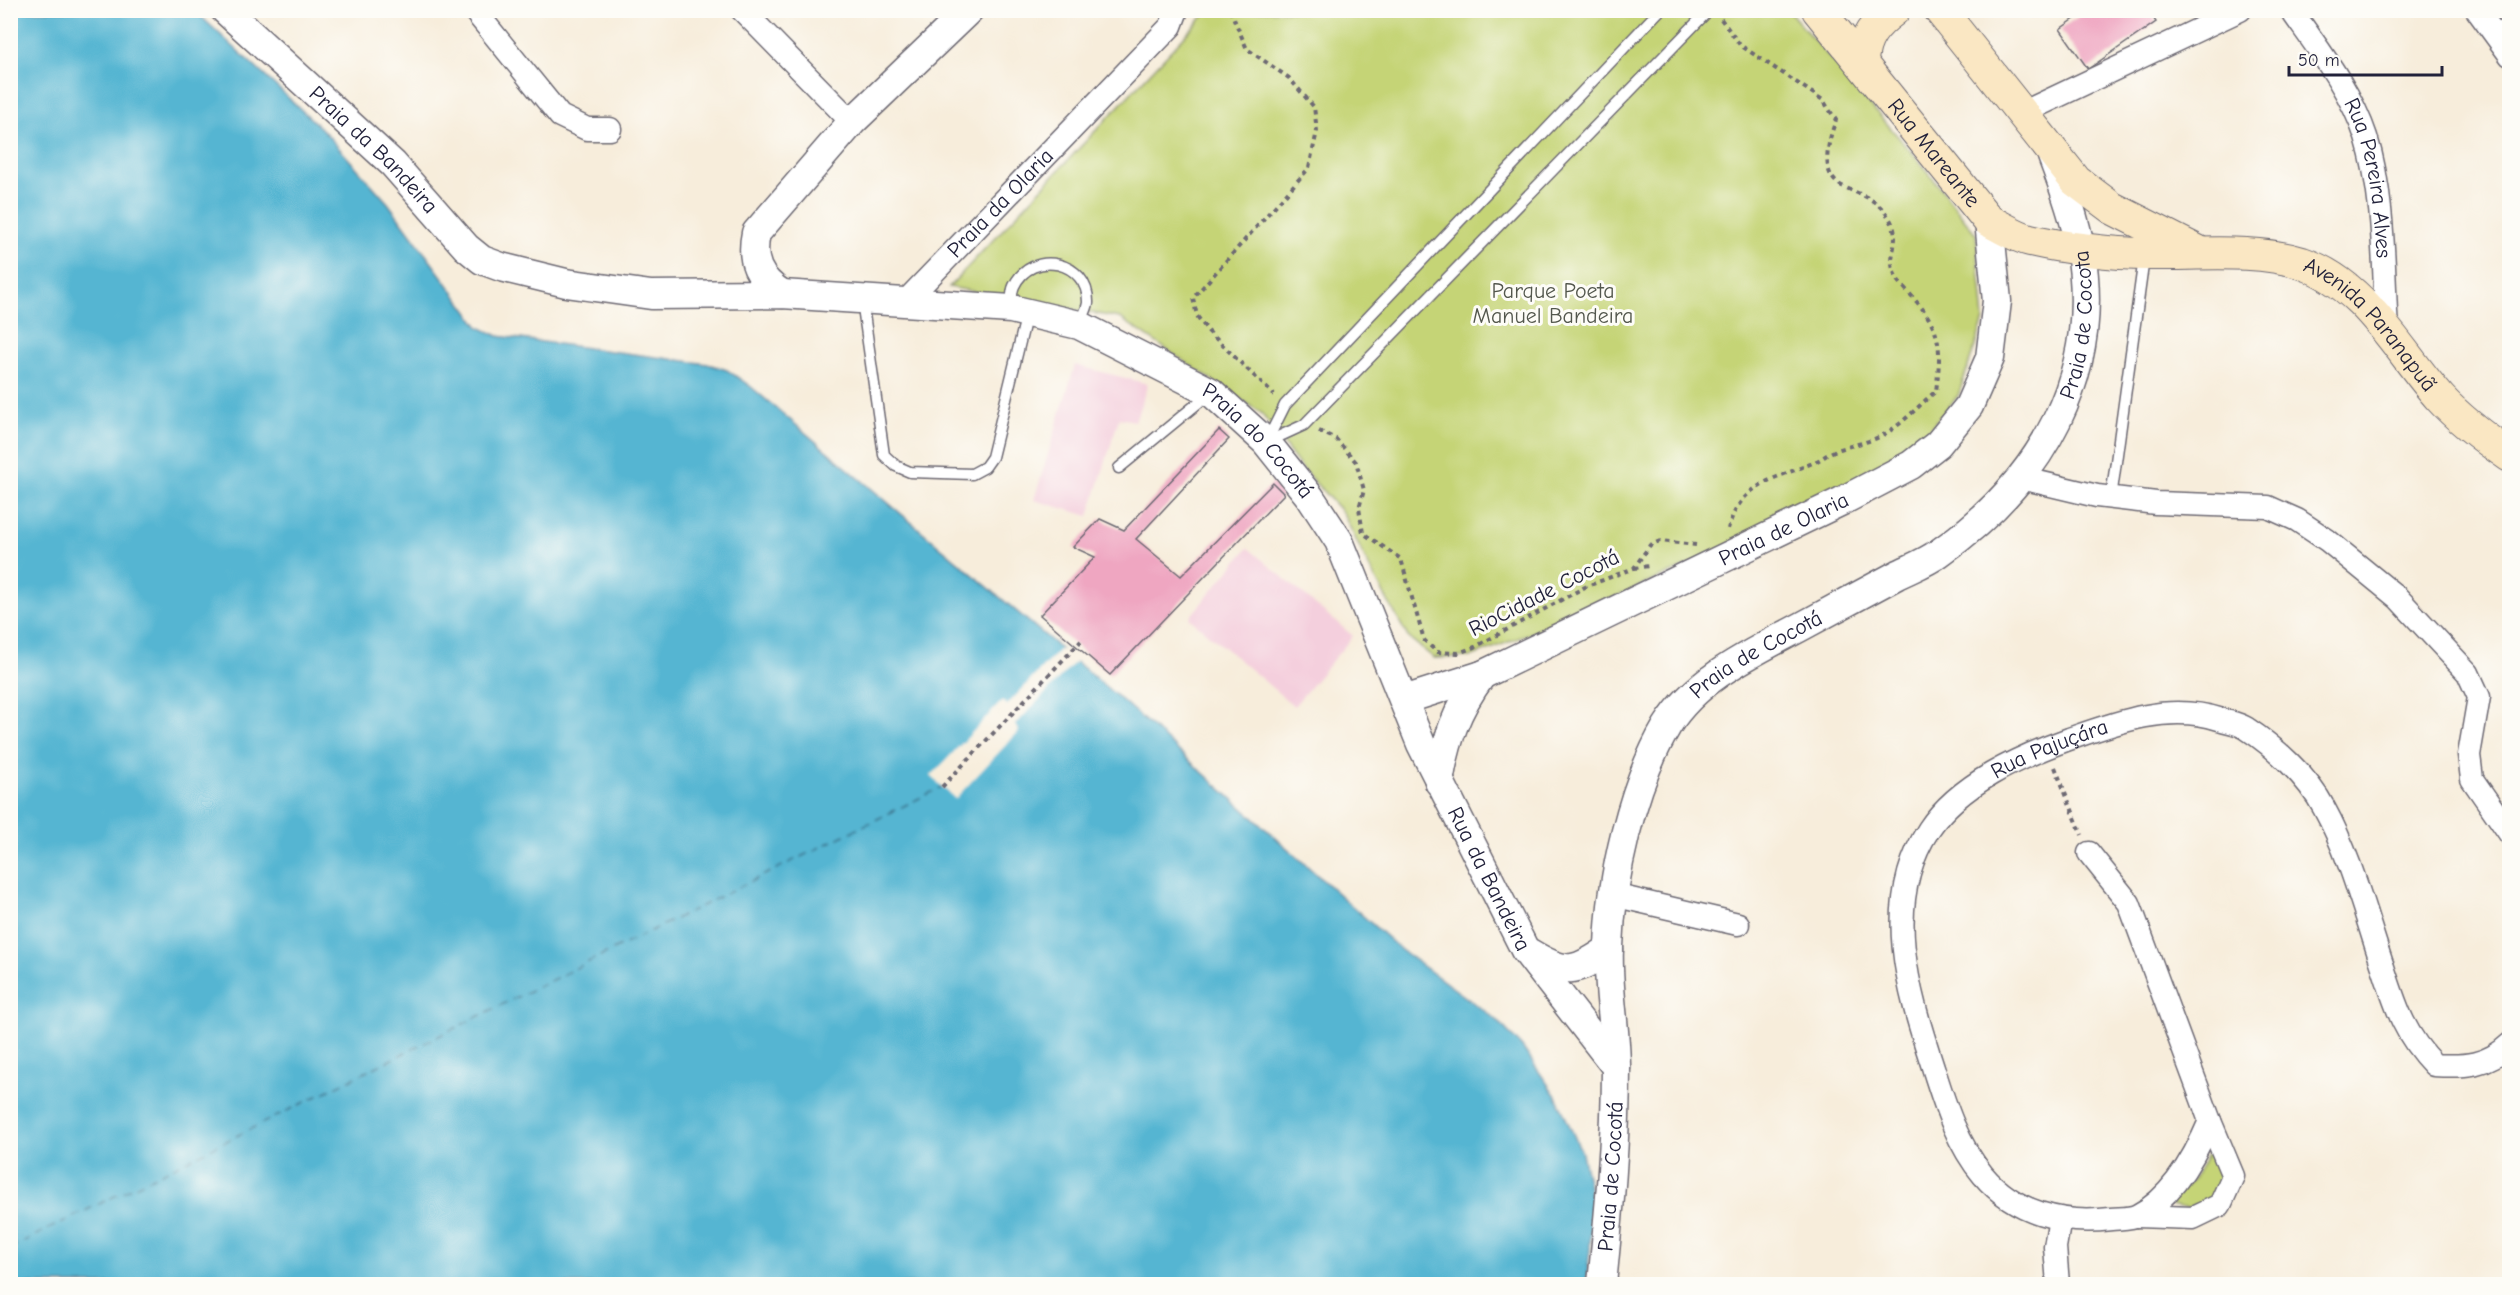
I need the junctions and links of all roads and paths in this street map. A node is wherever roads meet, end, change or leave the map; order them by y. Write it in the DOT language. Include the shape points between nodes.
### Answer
graph roads {
  1 [pos="225,10"];
  2 [pos="474,10"];
  3 [pos="742,10"];
  4 [pos="969,10"];
  5 [pos="1177,10"];
  6 [pos="1230,10"];
  7 [pos="1660,10"];
  8 [pos="1708,10"];
  9 [pos="1716,10"];
  10 [pos="1818,10"];
  11 [pos="1894,10"];
  12 [pos="2240,10"];
  13 [pos="2291,10"];
  14 [pos="2477,10"];
  15 [pos="1940,11"];
  16 [pos="2510,55"];
  17 [pos="1862,62"];
  18 [pos="2020,114"];
  19 [pos="852,122"];
  20 [pos="610,129"];
  21 [pos="2052,153"];
  22 [pos="1989,221"];
  23 [pos="2080,247"];
  24 [pos="2145,254"];
  25 [pos="2203,254"];
  26 [pos="782,294"];
  27 [pos="861,299"];
  28 [pos="906,301"];
  29 [pos="1019,311"];
  30 [pos="1079,325"];
  31 [pos="2387,330"];
  32 [pos="1211,392"];
  33 [pos="1285,405"];
  34 [pos="1304,425"];
  35 [pos="1266,442"];
  36 [pos="2510,456"];
  37 [pos="1119,468"];
  38 [pos="2029,468"];
  39 [pos="2111,498"];
  40 [pos="1726,536"];
  41 [pos="1702,546"];
  42 [pos="1081,641"];
  43 [pos="1482,675"];
  44 [pos="1404,700"];
  45 [pos="2046,747"];
  46 [pos="1439,782"];
  47 [pos="942,787"];
  48 [pos="2074,813"];
  49 [pos="2510,834"];
  50 [pos="2089,853"];
  51 [pos="1613,895"];
  52 [pos="1738,924"];
  53 [pos="1609,949"];
  54 [pos="1525,950"];
  55 [pos="1602,1031"];
  56 [pos="2510,1044"];
  57 [pos="1616,1067"];
  58 [pos="2210,1121"];
  59 [pos="2137,1216"];
  60 [pos="2060,1219"];
  61 [pos="1602,1284"];
  62 [pos="2058,1284"];
  1 -- 26 [label="street, Praia da Bandeira" via="393,164 482,260 530,275 651,295"];
  2 -- 20 [label="street" via="560,116 587,129"];
  3 -- 19 [label="street"];
  4 -- 19 [label="street"];
  5 -- 28 [label="street, Praia da Olaria" via="1171,26"];
  6 -- 33 [label="path" via="1247,49 1288,78 1314,107 1317,131 1309,168 1193,298 1197,316 1208,331"];
  7 -- 33 [label="lane"];
  8 -- 34 [label="lane"];
  9 -- 40 [label="path" via="1740,45 1823,100 1836,120 1828,143 1829,173 1840,185 1865,195 1886,212 1895,231 1896,248 1891,263 1894,274 1933,320 1939,346 1936,391 1901,423 1881,436 1764,482 1743,498 1731,517"];
  10 -- 17 [label="main road, Rua Mareante"];
  11 -- 17 [label="main road" via="1870,32"];
  12 -- 18 [label="street"];
  13 -- 31 [label="street, Rua Pereira Alves" via="2327,61 2366,136 2379,207"];
  14 -- 16 [label="street"];
  15 -- 18 [label="main road, Avenida Paranapuã"];
  17 -- 22 [label="main road, Rua Mareante"];
  18 -- 21 [label="main road, Avenida Paranapuã"];
  19 -- 26 [label="street" via="756,233 753,248 758,273"];
  21 -- 23 [label="street, Praia de Cocota"];
  21 -- 25 [label="main road, Avenida Paranapuã" via="2093,195"];
  22 -- 23 [label="main road, Rua Mareante" via="2028,240"];
  22 -- 43 [label="street, Praia de Olaria" via="1997,301 1990,358 1969,406 1938,444 1911,465 1842,501"];
  23 -- 24 [label="main road, Avenida Paranapuã"];
  23 -- 38 [label="street, Praia de Cocota" via="2084,329 2073,384 2052,432"];
  24 -- 25 [label="main road, Avenida Paranapuã"];
  24 -- 39 [label="lane"];
  25 -- 31 [label="main road, Avenida Paranapuã" via="2301,263 2329,276 2350,292"];
  26 -- 27 [label="street"];
  27 -- 28 [label="street"];
  27 -- 29 [label="lane" via="884,456 910,472 972,474 985,468 992,457"];
  28 -- 29 [label="street, Praia do Cocotá"];
  29 -- 30 [label="street, Praia do Cocotá"];
  29 -- 30 [label="lane" via="1013,287 1026,269 1047,261 1069,266 1084,283 1088,305"];
  30 -- 32 [label="street, Praia do Cocotá"];
  31 -- 36 [label="main road, Avenida Paranapuã" via="2464,422"];
  32 -- 35 [label="street, Praia do Cocotá"];
  32 -- 37 [label="lane"];
  33 -- 35 [label="lane"];
  34 -- 35 [label="lane"];
  34 -- 41 [label="path, RioCidade Cocotá" via="1336,439 1356,462 1364,490 1359,508 1363,533 1401,559 1424,640 1437,652 1475,647 1585,587 1634,568 1650,545 1660,541"];
  35 -- 44 [label="street, Praia do Cocotá" via="1339,541"];
  38 -- 39 [label="street"];
  38 -- 51 [label="street, Praia de Cocotá" via="1995,510 1937,555 1731,664 1700,689 1669,723 1648,762 1623,845"];
  39 -- 49 [label="street" via="2268,507 2297,520 2326,540 2398,598 2468,673 2479,697 2469,755 2472,779"];
  42 -- 47 [label="path"];
  43 -- 44 [label="street, Praia de Olaria"];
  43 -- 46 [label="street, Rua da Bandeira" via="1458,713"];
  44 -- 46 [label="street, Praia do Cocotá"];
  45 -- 48 [label="path"];
  45 -- 56 [label="street, Rua Pajuçára" via="2156,713 2200,713 2243,726 2296,770 2324,806 2345,856 2398,1014 2415,1046 2434,1065 2466,1067 2489,1060"];
  45 -- 60 [label="street, Rua Pajuçára" via="1982,780 1949,803 1928,831 1910,868 1903,902 1904,960 1918,1023 1950,1118 1965,1149 1984,1176 2012,1202"];
  46 -- 54 [label="street, Rua da Bandeira"];
  50 -- 58 [label="street, Rua Pajuçára" via="2129,903"];
  51 -- 52 [label="street"];
  51 -- 53 [label="street, Praia de Cocotá"];
  53 -- 54 [label="street" via="1583,967 1567,969 1550,965"];
  53 -- 55 [label="street"];
  54 -- 55 [label="street, Rua da Bandeira"];
  55 -- 57 [label="street, Rua da Bandeira"];
  57 -- 61 [label="street, Praia de Cocotá"];
  58 -- 59 [label="street" via="2182,1173"];
  58 -- 59 [label="street, Rua Pajuçára" via="2233,1176 2220,1205 2193,1218"];
  59 -- 60 [label="street, Rua Pajuçára" via="2091,1222"];
  60 -- 62 [label="street" via="2055,1247"];
}
